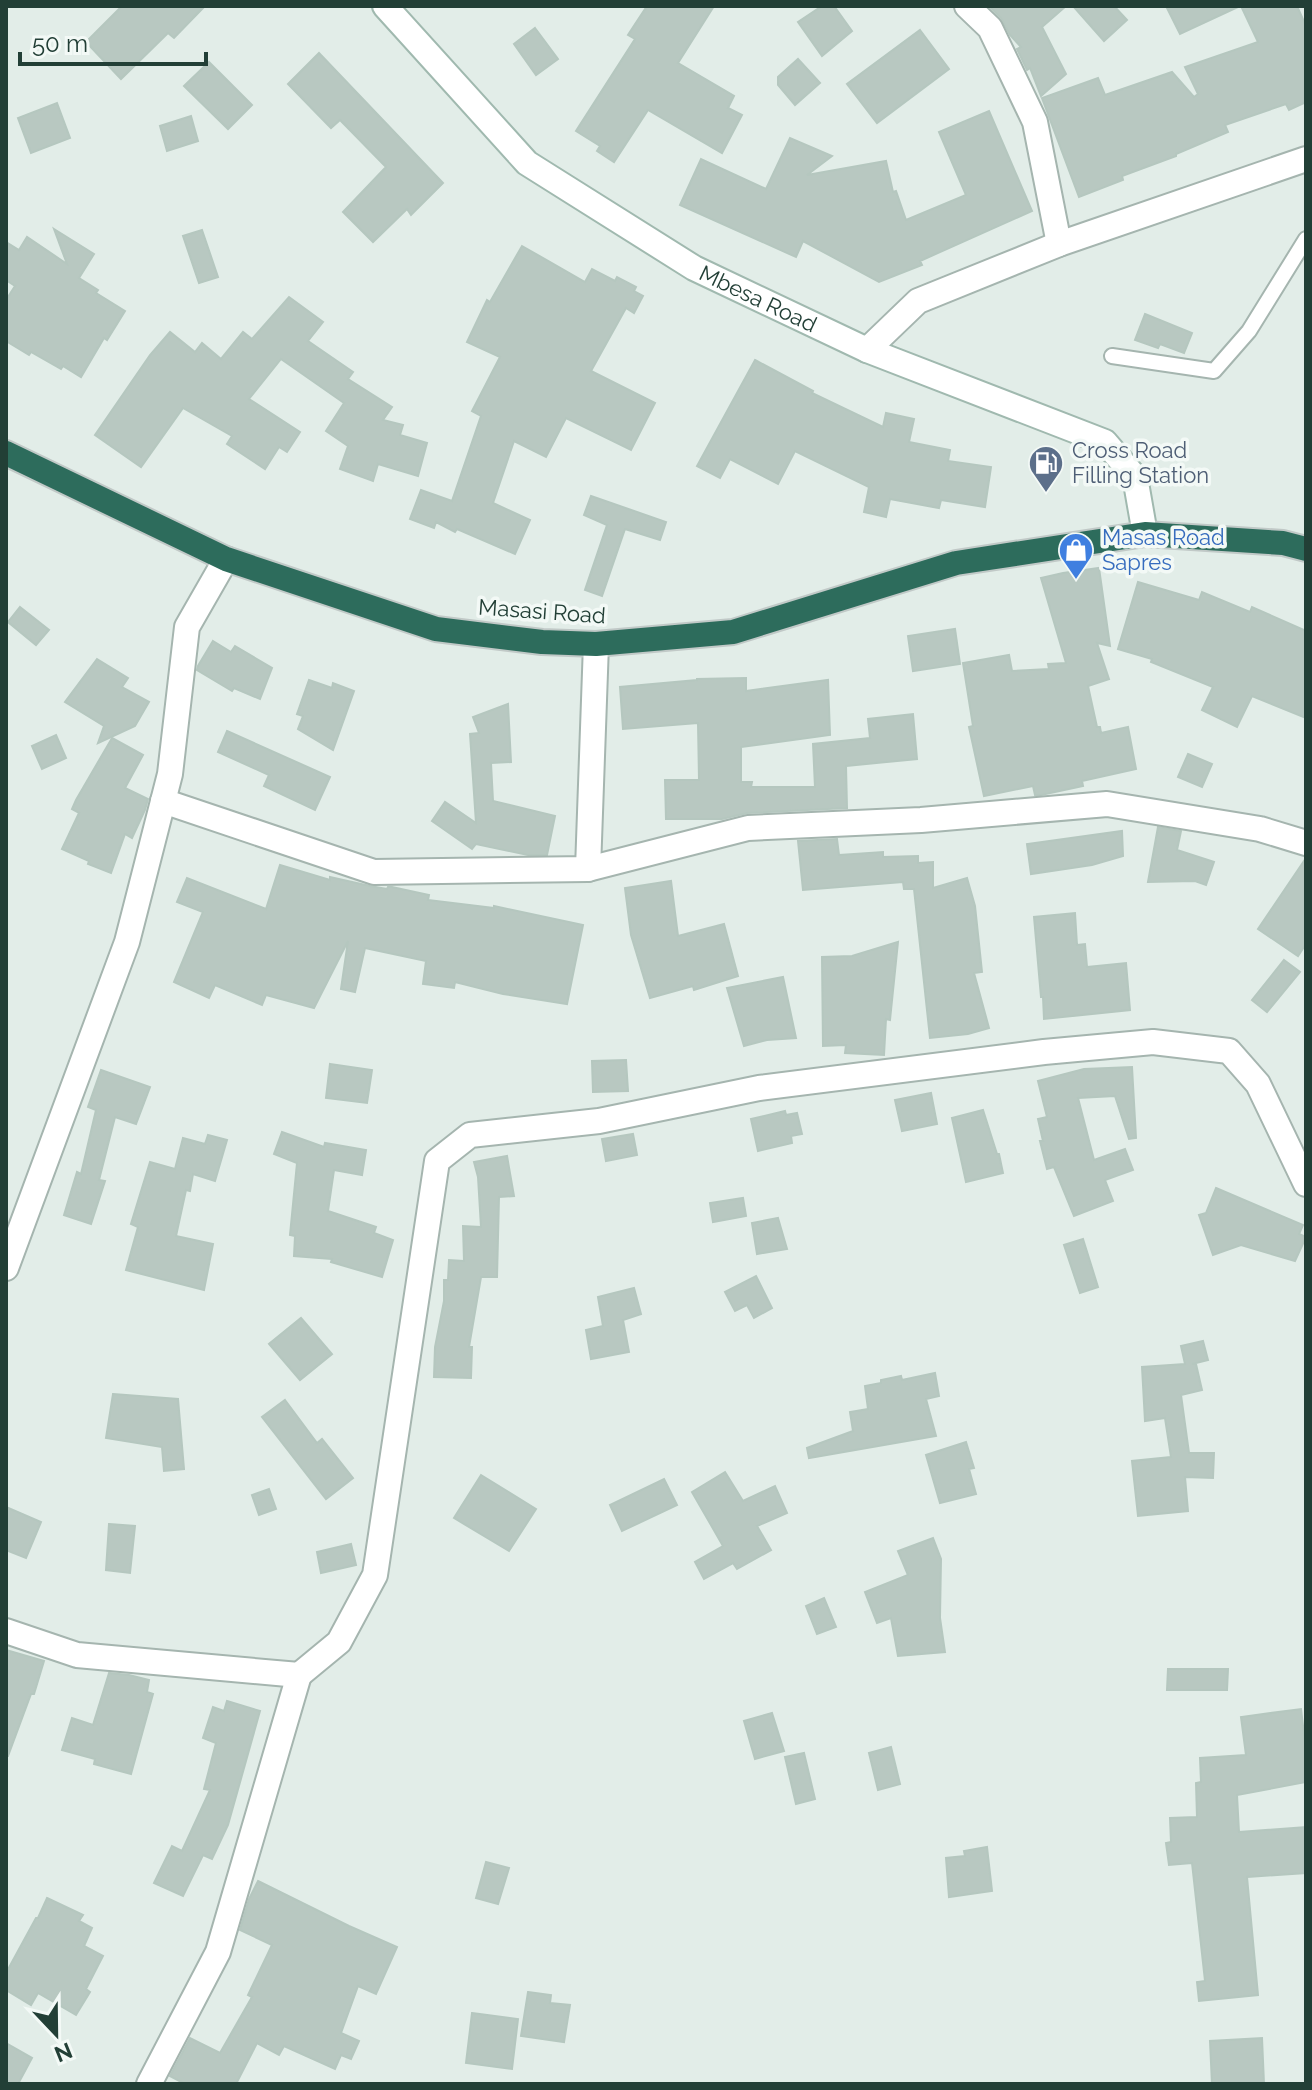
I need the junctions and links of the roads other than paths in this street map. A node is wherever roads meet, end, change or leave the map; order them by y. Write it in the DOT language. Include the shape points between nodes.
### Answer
graph roads {
  1 [pos="385,6"];
  2 [pos="967,6"];
  3 [pos="1306,159"];
  4 [pos="1306,239"];
  5 [pos="1059,244"];
  6 [pos="867,350"];
  7 [pos="1112,356"];
  8 [pos="6,453"];
  9 [pos="1145,534"];
  10 [pos="1306,549"];
  11 [pos="226,559"];
  12 [pos="596,644"];
  13 [pos="163,801"];
  14 [pos="1306,843"];
  15 [pos="588,869"];
  16 [pos="1306,1184"];
  17 [pos="6,1268"];
  18 [pos="6,1631"];
  19 [pos="299,1675"];
  20 [pos="149,2084"];
  1 -- 6 [label="street, Mbesa Road" via="527,163 694,268"];
  2 -- 5 [label="street" via="990,28 1035,122"];
  3 -- 5 [label="street"];
  4 -- 7 [label="lane" via="1249,331 1214,371"];
  5 -- 6 [label="street" via="918,301"];
  6 -- 9 [label="street, Mbesa Road" via="1105,442 1135,477"];
  8 -- 11 [label="highway, Masasi Road"];
  9 -- 10 [label="highway, Masasi Road"];
  9 -- 12 [label="highway, Masasi Road" via="956,563 733,632"];
  11 -- 12 [label="highway, Masasi Road" via="436,629"];
  11 -- 13 [label="street" via="187,627"];
  12 -- 15 [label="street"];
  13 -- 15 [label="street" via="374,872"];
  13 -- 17 [label="street" via="127,942"];
  14 -- 15 [label="street" via="1260,829 1107,804 748,828"];
  16 -- 19 [label="street" via="1258,1084 1229,1051 1153,1042 759,1088 599,1121 470,1135 437,1161 375,1575 339,1642"];
  18 -- 19 [label="street" via="77,1655"];
  19 -- 20 [label="street" via="218,1952"];
}
